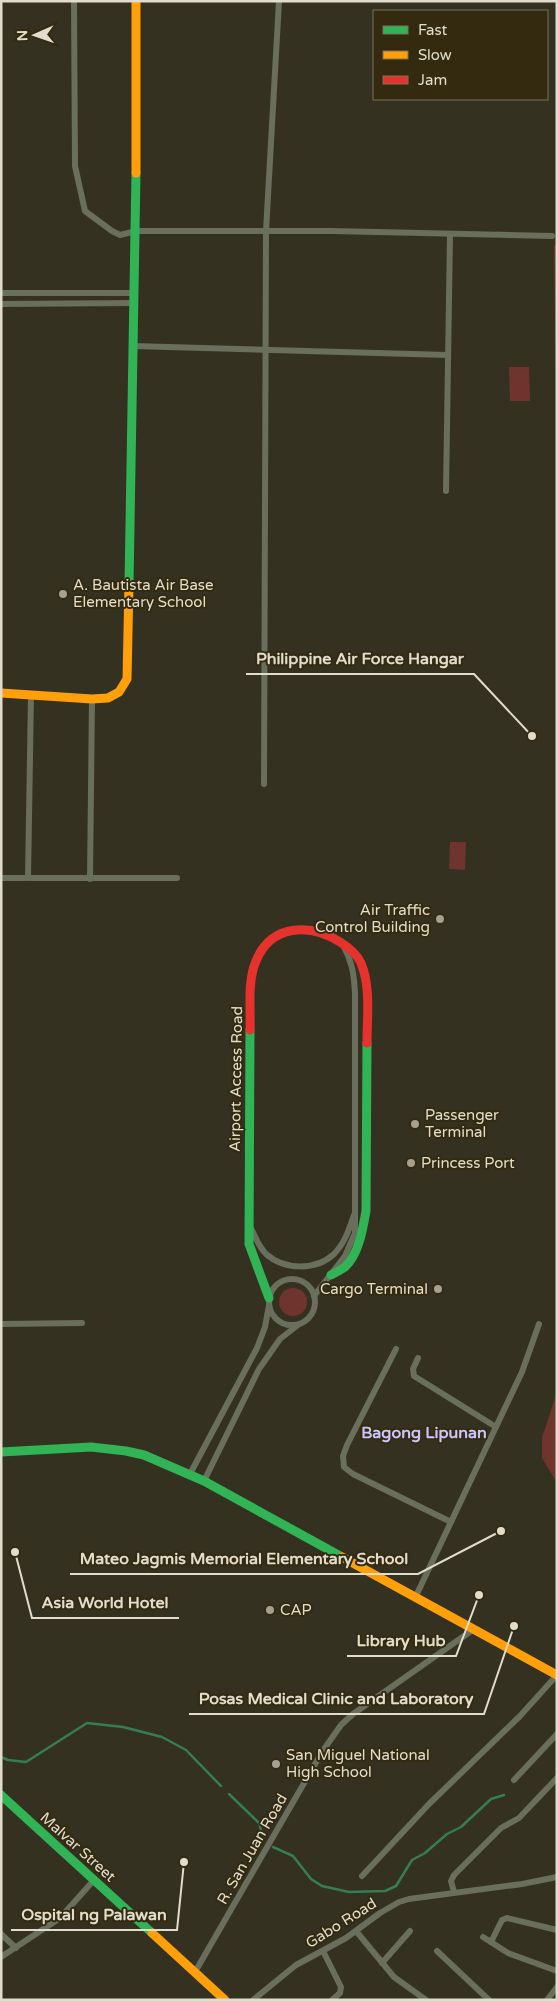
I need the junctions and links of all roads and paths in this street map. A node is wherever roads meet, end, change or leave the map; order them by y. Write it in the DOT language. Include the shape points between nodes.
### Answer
graph roads {
  1 [pos="74,1"];
  2 [pos="136,1"];
  3 [pos="279,1"];
  4 [pos="136,231"];
  5 [pos="266,231"];
  6 [pos="450,235"];
  7 [pos="552,236"];
  8 [pos="1,293"];
  9 [pos="134,293"];
  10 [pos="134,303"];
  11 [pos="1,304"];
  12 [pos="133,346"];
  13 [pos="265,351"];
  14 [pos="447,356"];
  15 [pos="446,491"];
  16 [pos="1,694"];
  17 [pos="31,694"];
  18 [pos="92,699"];
  19 [pos="264,784"];
  20 [pos="1,878"];
  21 [pos="28,878"];
  22 [pos="177,878"];
  23 [pos="90,879"];
  24 [pos="342,943"];
  25 [pos="355,1214"];
  26 [pos="248,1222"];
  27 [pos="331,1275"];
  28 [pos="314,1296"];
  29 [pos="269,1302"];
  30 [pos="82,1323"];
  31 [pos="1,1324"];
  32 [pos="539,1324"];
  33 [pos="298,1325"];
  34 [pos="396,1349"];
  35 [pos="418,1358"];
  36 [pos="496,1427"];
  37 [pos="1,1452"];
  38 [pos="190,1474"];
  39 [pos="204,1482"];
  40 [pos="451,1522"];
  41 [pos="415,1598"];
  42 [pos="474,1629"];
  43 [pos="557,1675"];
  44 [pos="557,1734"];
  45 [pos="557,1778"];
  46 [pos="514,1780"];
  47 [pos="1,1795"];
  48 [pos="362,1876"];
  49 [pos="557,1877"];
  50 [pos="94,1880"];
  51 [pos="454,1892"];
  52 [pos="557,1930"];
  53 [pos="356,1931"];
  54 [pos="410,1931"];
  55 [pos="1,1934"];
  56 [pos="483,1937"];
  57 [pos="490,1942"];
  58 [pos="16,1948"];
  59 [pos="323,1951"];
  60 [pos="437,1951"];
  61 [pos="1,1957"];
  62 [pos="382,1963"];
  63 [pos="557,1971"];
  64 [pos="195,1972"];
  65 [pos="557,1987"];
  66 [pos="225,2000"];
  67 [pos="253,2000"];
  68 [pos="332,2000"];
  69 [pos="426,2000"];
  70 [pos="489,2000"];
  71 [pos="547,2000"];
  1 -- 4 [label="street" via="75,166 85,211 120,235"];
  2 -- 4 [label="street"];
  3 -- 5 [label="street"];
  4 -- 5 [label="street"];
  4 -- 9 [label="street"];
  5 -- 6 [label="street"];
  5 -- 13 [label="street"];
  6 -- 7 [label="street"];
  6 -- 14 [label="street"];
  8 -- 9 [label="street"];
  9 -- 10 [label="street"];
  10 -- 11 [label="street"];
  10 -- 12 [label="street"];
  12 -- 13 [label="street"];
  12 -- 18 [label="street" via="127,679 120,692 108,698"];
  13 -- 14 [label="street"];
  13 -- 19 [label="street"];
  14 -- 15 [label="street"];
  16 -- 17 [label="street"];
  17 -- 18 [label="street"];
  17 -- 21 [label="street"];
  18 -- 23 [label="street"];
  20 -- 21 [label="street"];
  21 -- 23 [label="street"];
  22 -- 23 [label="street"];
  24 -- 25 [label="street, Airport Access Road" via="354,972"];
  24 -- 26 [label="street, Airport Access Road" via="320,932 292,930 273,938 253,966"];
  24 -- 27 [label="street, Airport Access Road" via="361,963 367,993 367,1188 364,1223 357,1244 345,1267"];
  25 -- 26 [label="street" via="335,1253 308,1266 287,1265 273,1259 260,1247"];
  25 -- 27 [label="street, Airport Access Road" via="353,1239 346,1256"];
  26 -- 29 [label="street, Airport Access Road" via="251,1254"];
  27 -- 28 [label="street, Airport Access Road"];
  28 -- 29 [label="street" via="302,1281 288,1279 276,1286"];
  28 -- 33 [label="street" via="312,1314"];
  29 -- 33 [label="street" via="274,1318 286,1325"];
  29 -- 38 [label="street" via="262,1336"];
  30 -- 31 [label="street"];
  32 -- 36 [label="street" via="522,1372"];
  33 -- 39 [label="street" via="280,1340 259,1369"];
  34 -- 40 [label="street" via="347,1445 344,1467"];
  35 -- 36 [label="street" via="414,1376"];
  36 -- 40 [label="street"];
  37 -- 38 [label="street" via="72,1446 112,1448 151,1457"];
  38 -- 39 [label="street"];
  39 -- 41 [label="street"];
  40 -- 41 [label="street"];
  41 -- 42 [label="street"];
  42 -- 43 [label="street"];
  42 -- 64 [label="street, R. San Juan Road" via="341,1725"];
  43 -- 48 [label="street"];
  44 -- 46 [label="street"];
  45 -- 51 [label="street" via="519,1818 501,1828 454,1874 451,1881"];
  47 -- 50 [label="street, Malvar Street"];
  49 -- 51 [label="street, Gabo Road"];
  50 -- 58 [label="street" via="60,1918"];
  50 -- 64 [label="street, Malvar Street"];
  51 -- 53 [label="street, Gabo Road" via="399,1902"];
  52 -- 57 [label="street" via="507,1918 502,1920"];
  53 -- 59 [label="street, Gabo Road"];
  53 -- 62 [label="street"];
  54 -- 62 [label="street"];
  55 -- 58 [label="street"];
  56 -- 57 [label="street"];
  57 -- 63 [label="street" via="508,1953"];
  58 -- 61 [label="street"];
  59 -- 67 [label="street, Gabo Road" via="281,1975"];
  59 -- 68 [label="street" via="341,1987 340,1993"];
  60 -- 70 [label="street"];
  62 -- 69 [label="street" via="394,1977"];
  64 -- 66 [label="street, Malvar Street"];
  65 -- 71 [label="street"];
}
